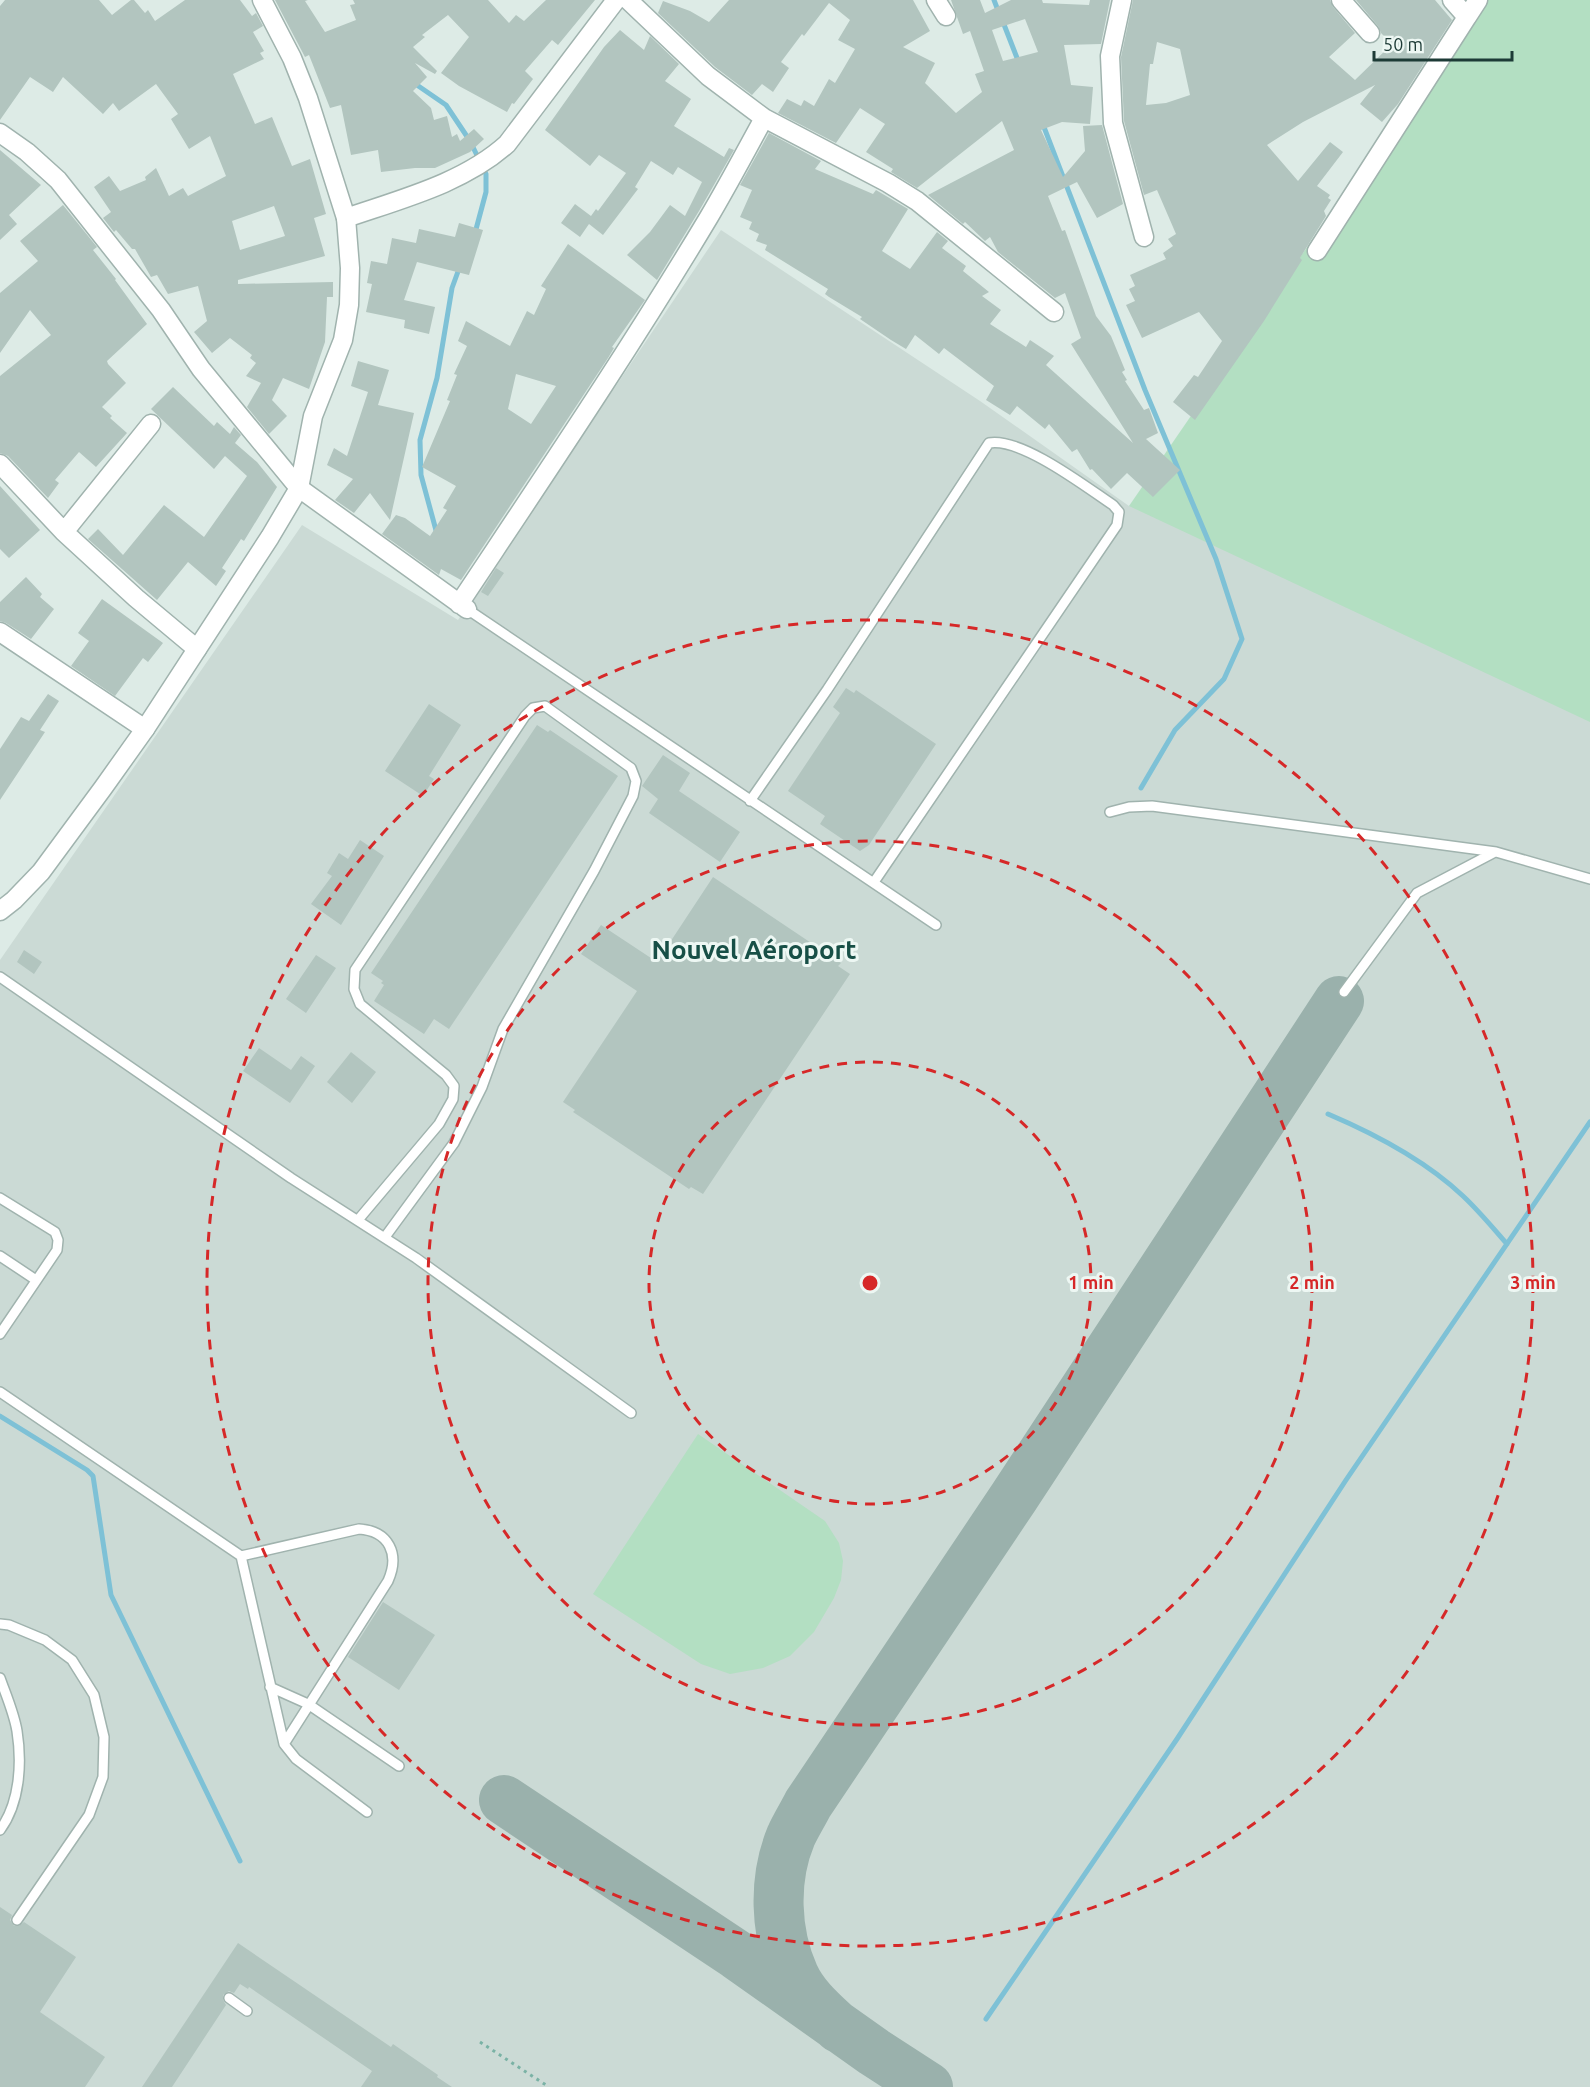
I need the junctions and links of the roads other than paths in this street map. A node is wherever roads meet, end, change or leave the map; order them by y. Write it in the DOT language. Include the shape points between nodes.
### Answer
graph roads {
  1 [pos="262,0"];
  2 [pos="616,0"];
  3 [pos="628,0"];
  4 [pos="936,0"];
  5 [pos="1122,0"];
  6 [pos="1341,0"];
  7 [pos="1452,0"];
  8 [pos="1478,0"];
  9 [pos="946,16"];
  10 [pos="1467,17"];
  11 [pos="1370,33"];
  12 [pos="764,117"];
  13 [pos="0,133"];
  14 [pos="346,218"];
  15 [pos="1144,237"];
  16 [pos="1317,251"];
  17 [pos="1054,312"];
  18 [pos="151,424"];
  19 [pos="0,464"];
  20 [pos="298,488"];
  21 [pos="64,532"];
  22 [pos="463,606"];
  23 [pos="0,632"];
  24 [pos="197,649"];
  25 [pos="145,729"];
  26 [pos="750,801"];
  27 [pos="1110,812"];
  28 [pos="1496,852"];
  29 [pos="1590,879"];
  30 [pos="874,882"];
  31 [pos="0,911"];
  32 [pos="936,925"];
  33 [pos="0,977"];
  34 [pos="1344,992"];
  35 [pos="0,1198"];
  36 [pos="358,1220"];
  37 [pos="385,1238"];
  38 [pos="0,1256"];
  39 [pos="36,1280"];
  40 [pos="0,1334"];
  41 [pos="0,1392"];
  42 [pos="631,1413"];
  43 [pos="241,1557"];
  44 [pos="0,1624"];
  45 [pos="0,1678"];
  46 [pos="270,1687"];
  47 [pos="308,1704"];
  48 [pos="284,1744"];
  49 [pos="399,1766"];
  50 [pos="368,1812"];
  51 [pos="0,1830"];
  52 [pos="16,1920"];
  53 [pos="229,1998"];
  54 [pos="247,2011"];
  1 -- 14 [label="street" via="308,98"];
  2 -- 14 [label="street" via="494,156 418,194"];
  3 -- 12 [label="street" via="708,76"];
  4 -- 9 [label="street"];
  5 -- 15 [label="street" via="1110,56 1113,123"];
  6 -- 11 [label="street"];
  7 -- 10 [label="street"];
  8 -- 10 [label="street"];
  10 -- 16 [label="street"];
  12 -- 17 [label="street" via="917,201"];
  12 -- 22 [label="street" via="674,274"];
  13 -- 20 [label="street" via="58,180 161,310 201,369"];
  14 -- 20 [label="street" via="350,268 343,340 314,417"];
  18 -- 21 [label="street"];
  19 -- 21 [label="street"];
  20 -- 22 [label="street"];
  20 -- 24 [label="street"];
  21 -- 24 [label="street"];
  22 -- 26 [label="lane"];
  23 -- 25 [label="street"];
  24 -- 25 [label="street"];
  25 -- 31 [label="street" via="41,872"];
  26 -- 30 [label="lane"];
  26 -- 30 [label="lane" via="989,443 999,441 1042,458 1113,505 1119,512 1117,525"];
  27 -- 28 [label="lane" via="1152,806"];
  28 -- 29 [label="lane"];
  28 -- 34 [label="lane" via="1417,893"];
  30 -- 32 [label="lane"];
  33 -- 36 [label="lane"];
  35 -- 39 [label="lane" via="56,1232 57,1250"];
  36 -- 37 [label="lane"];
  36 -- 37 [label="lane" via="439,1124 453,1099 454,1086 446,1075 360,1004 354,989 355,970 525,716 533,708 545,706 631,768 636,781 633,796 503,1029 482,1087 454,1143"];
  37 -- 42 [label="lane"];
  38 -- 39 [label="lane"];
  39 -- 40 [label="lane"];
  41 -- 43 [label="lane"];
  43 -- 46 [label="lane"];
  43 -- 47 [label="lane" via="359,1529 378,1533 392,1549 393,1571 388,1581"];
  44 -- 52 [label="lane" via="45,1640 72,1660 94,1695 104,1737 103,1777 89,1815"];
  45 -- 51 [label="lane" via="17,1730 20,1770 14,1801"];
  46 -- 47 [label="lane"];
  46 -- 48 [label="lane"];
  47 -- 48 [label="lane"];
  47 -- 49 [label="lane"];
  48 -- 50 [label="lane" via="296,1759"];
  53 -- 54 [label="lane"];
}
